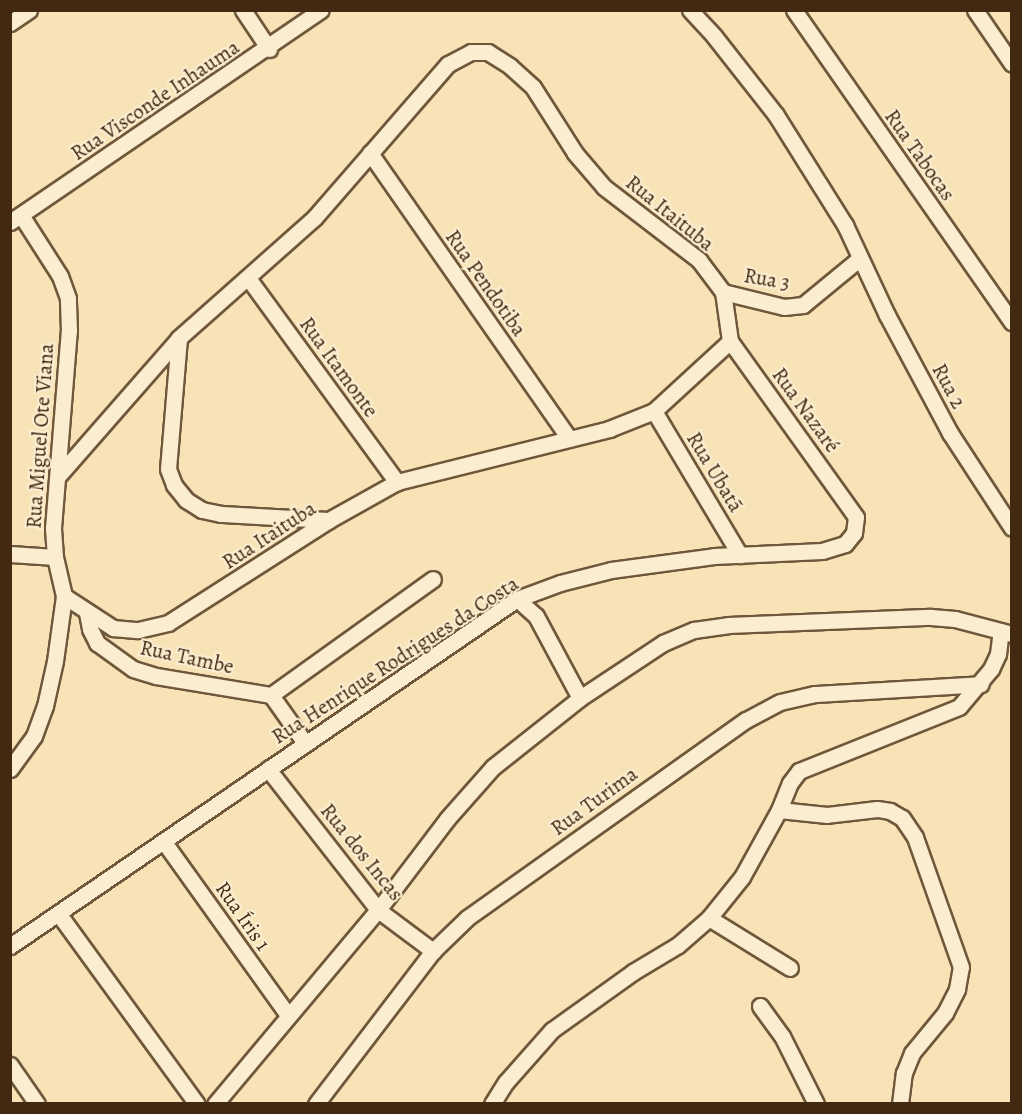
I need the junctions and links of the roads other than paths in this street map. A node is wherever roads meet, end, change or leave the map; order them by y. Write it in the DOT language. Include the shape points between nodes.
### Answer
graph roads {
  1 [pos="29,10"];
  2 [pos="243,10"];
  3 [pos="321,10"];
  4 [pos="690,10"];
  5 [pos="794,10"];
  6 [pos="975,10"];
  7 [pos="10,23"];
  8 [pos="268,49"];
  9 [pos="1011,64"];
  10 [pos="370,153"];
  11 [pos="16,219"];
  12 [pos="860,258"];
  13 [pos="248,278"];
  14 [pos="723,292"];
  15 [pos="1011,323"];
  16 [pos="179,338"];
  17 [pos="730,341"];
  18 [pos="654,411"];
  19 [pos="568,437"];
  20 [pos="58,476"];
  21 [pos="397,482"];
  22 [pos="848,504"];
  23 [pos="329,520"];
  24 [pos="1011,528"];
  25 [pos="10,539"];
  26 [pos="16,554"];
  27 [pos="740,555"];
  28 [pos="55,557"];
  29 [pos="433,579"];
  30 [pos="64,596"];
  31 [pos="517,600"];
  32 [pos="87,613"];
  33 [pos="1006,632"];
  34 [pos="981,684"];
  35 [pos="271,694"];
  36 [pos="580,698"];
  37 [pos="305,742"];
  38 [pos="12,762"];
  39 [pos="268,769"];
  40 [pos="779,810"];
  41 [pos="164,842"];
  42 [pos="378,910"];
  43 [pos="58,913"];
  44 [pos="709,918"];
  45 [pos="10,946"];
  46 [pos="433,951"];
  47 [pos="790,968"];
  48 [pos="760,1006"];
  49 [pos="288,1015"];
  50 [pos="10,1065"];
  51 [pos="37,1104"];
  52 [pos="197,1104"];
  53 [pos="215,1104"];
  54 [pos="316,1104"];
  55 [pos="492,1104"];
  56 [pos="816,1104"];
  57 [pos="900,1104"];
  1 -- 7 [label="street"];
  2 -- 8 [label="street"];
  3 -- 8 [label="street, Rua Visconde Inhauma"];
  4 -- 12 [label="street" via="776,115 845,225"];
  5 -- 15 [label="street, Rua Tabocas"];
  6 -- 9 [label="street"];
  8 -- 11 [label="street, Rua Visconde Inhauma"];
  10 -- 13 [label="street, Rua Itaituba" via="314,218"];
  10 -- 14 [label="street, Rua Itaituba" via="448,64 471,52 488,52 533,87 575,153 604,187 699,260"];
  10 -- 19 [label="street, Rua Pendotiba"];
  11 -- 20 [label="street, Rua Miguel Ote Viana" via="60,276 68,298"];
  12 -- 14 [label="street, Rua 3" via="803,304 784,307"];
  12 -- 24 [label="street, Rua 2" via="950,433"];
  13 -- 16 [label="street, Rua Itaituba"];
  13 -- 21 [label="street, Rua Itamonte"];
  14 -- 17 [label="street, Rua Itaituba"];
  16 -- 20 [label="street, Rua Itaituba"];
  16 -- 23 [label="street" via="168,469 186,500 202,510 220,514"];
  17 -- 18 [label="street, Rua Itaituba"];
  17 -- 22 [label="street, Rua Nazaré"];
  18 -- 19 [label="street, Rua Itaituba" via="609,429"];
  18 -- 27 [label="street, Rua Ubatã"];
  19 -- 21 [label="street, Rua Itaituba"];
  20 -- 28 [label="street, Rua Miguel Ote Viana" via="53,528"];
  21 -- 23 [label="street, Rua Itaituba"];
  22 -- 27 [label="street, Rua Henrique Rodrigues da Costa" via="856,517 854,533 845,544 822,551"];
  23 -- 32 [label="street, Rua Itaituba" via="168,622 138,630 113,628"];
  25 -- 26 [label="street"];
  26 -- 28 [label="street"];
  27 -- 31 [label="street, Rua Henrique Rodrigues da Costa" via="612,570 560,583"];
  28 -- 30 [label="street, Rua Miguel Ote Viana"];
  29 -- 35 [label="street"];
  30 -- 32 [label="street, Rua Itaituba"];
  30 -- 38 [label="street, Rua Miguel Ote Viana" via="45,706 34,736"];
  31 -- 36 [label="street" via="536,616"];
  31 -- 37 [label="street, Rua Henrique Rodrigues da Costa"];
  32 -- 35 [label="street, Rua Tambe" via="97,643 133,669"];
  33 -- 34 [label="street"];
  33 -- 36 [label="street" via="931,617 728,625 694,630 663,643"];
  34 -- 40 [label="street" via="959,707 798,771"];
  34 -- 46 [label="street, Rua Turima" via="815,694 780,702 685,761 467,918"];
  35 -- 37 [label="street"];
  36 -- 42 [label="street" via="493,767 447,819"];
  37 -- 39 [label="street, Rua Henrique Rodrigues da Costa"];
  39 -- 41 [label="street, Rua Henrique Rodrigues da Costa"];
  39 -- 42 [label="street, Rua dos Incas"];
  40 -- 44 [label="street" via="742,877"];
  40 -- 57 [label="street" via="827,815 890,811 902,818 915,837 961,968 945,1013 912,1053 904,1073"];
  41 -- 43 [label="street, Rua Henrique Rodrigues da Costa"];
  41 -- 49 [label="street, Rua Íris 1"];
  42 -- 46 [label="street, Rua dos Incas"];
  42 -- 49 [label="street"];
  43 -- 45 [label="street, Rua Henrique Rodrigues da Costa"];
  43 -- 52 [label="street"];
  44 -- 47 [label="street"];
  44 -- 55 [label="street" via="678,945 552,1030"];
  46 -- 54 [label="street, Rua Turima"];
  48 -- 56 [label="street" via="782,1036"];
  49 -- 53 [label="street"];
  50 -- 51 [label="street"];
}
